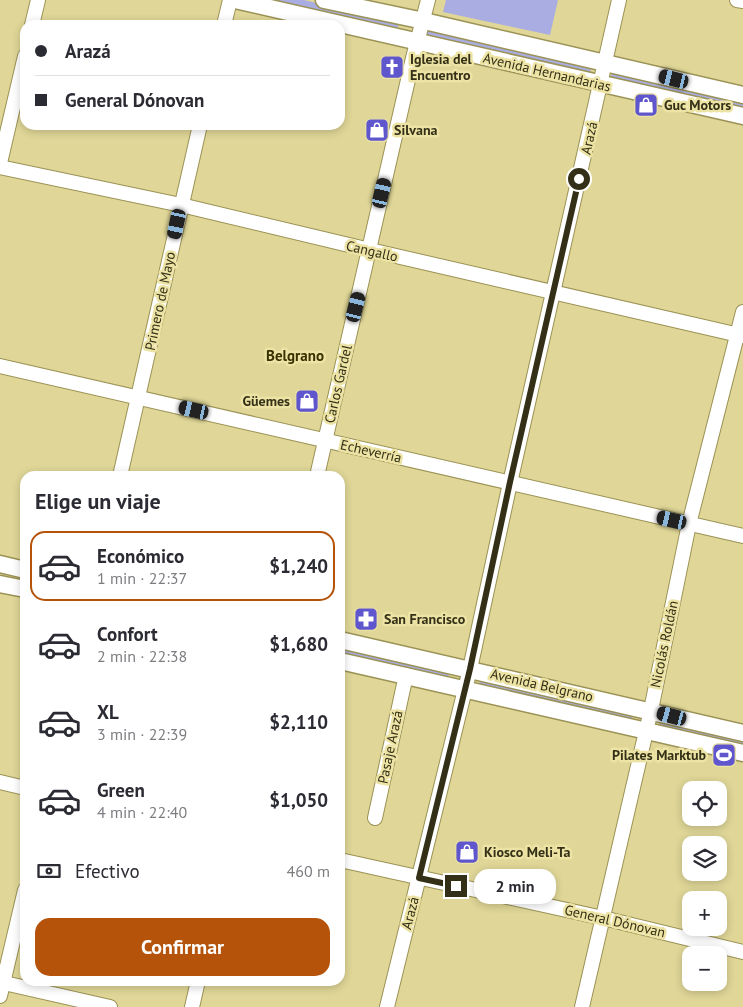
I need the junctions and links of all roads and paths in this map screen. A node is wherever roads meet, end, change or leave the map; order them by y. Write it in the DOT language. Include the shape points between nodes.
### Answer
graph roads {
  1 [pos="38,0"];
  2 [pos="230,0"];
  3 [pos="235,0"];
  4 [pos="324,0"];
  5 [pos="428,0"];
  6 [pos="619,0"];
  7 [pos="737,0"];
  8 [pos="743,1"];
  9 [pos="33,20"];
  10 [pos="225,20"];
  11 [pos="322,20"];
  12 [pos="424,21"];
  13 [pos="345,25"];
  14 [pos="417,42"];
  15 [pos="605,62"];
  16 [pos="20,77"];
  17 [pos="601,84"];
  18 [pos="743,95"];
  19 [pos="743,116"];
  20 [pos="199,130"];
  21 [pos="0,163"];
  22 [pos="0,167"];
  23 [pos="181,205"];
  24 [pos="370,250"];
  25 [pos="553,292"];
  26 [pos="743,312"];
  27 [pos="740,336"];
  28 [pos="0,366"];
  29 [pos="139,397"];
  30 [pos="324,440"];
  31 [pos="121,471"];
  32 [pos="317,471"];
  33 [pos="510,482"];
  34 [pos="690,524"];
  35 [pos="743,536"];
  36 [pos="0,564"];
  37 [pos="20,569"];
  38 [pos="0,584"];
  39 [pos="20,588"];
  40 [pos="345,641"];
  41 [pos="345,662"];
  42 [pos="470,669"];
  43 [pos="406,676"];
  44 [pos="464,689"];
  45 [pos="651,710"];
  46 [pos="645,730"];
  47 [pos="743,732"];
  48 [pos="743,753"];
  49 [pos="0,782"];
  50 [pos="20,787"];
  51 [pos="375,818"];
  52 [pos="345,861"];
  53 [pos="419,878"];
  54 [pos="20,910"];
  55 [pos="603,918"];
  56 [pos="743,952"];
  57 [pos="2,982"];
  58 [pos="197,986"];
  59 [pos="0,996"];
  60 [pos="110,1007"];
  61 [pos="192,1007"];
  62 [pos="387,1007"];
  63 [pos="582,1007"];
  1 -- 9 [label="street"];
  2 -- 10 [label="street"];
  3 -- 11 [label="main road, Avenida Hernandarias"];
  4 -- 12 [label="main road, Avenida Hernandarias"];
  5 -- 12 [label="street, Carlos Gardel"];
  6 -- 15 [label="street, Arazá"];
  7 -- 8 [label="street"];
  12 -- 14 [label="street, Carlos Gardel"];
  12 -- 15 [label="main road, Avenida Hernandarias"];
  13 -- 14 [label="main road, Avenida Hernandarias"];
  14 -- 17 [label="main road, Avenida Hernandarias"];
  14 -- 24 [label="street, Carlos Gardel"];
  15 -- 17 [label="street, Arazá"];
  15 -- 18 [label="main road, Avenida Hernandarias"];
  16 -- 21 [label="street"];
  17 -- 19 [label="main road, Avenida Hernandarias"];
  17 -- 25 [label="street, Arazá"];
  20 -- 23 [label="street, Primero de Mayo"];
  22 -- 23 [label="street, Cangallo"];
  23 -- 24 [label="street, Cangallo"];
  23 -- 29 [label="street, Primero de Mayo"];
  24 -- 25 [label="street, Cangallo"];
  24 -- 30 [label="street, Carlos Gardel"];
  25 -- 27 [label="street, Cangallo"];
  25 -- 33 [label="street, Arazá"];
  26 -- 27 [label="street, Nicolás Roldán"];
  27 -- 34 [label="street, Nicolás Roldán"];
  28 -- 29 [label="street, Echeverría"];
  29 -- 30 [label="street, Echeverría"];
  29 -- 31 [label="street, Primero de Mayo"];
  30 -- 32 [label="street, Carlos Gardel"];
  30 -- 33 [label="street, Echeverría"];
  33 -- 34 [label="street, Echeverría"];
  33 -- 42 [label="street, Arazá"];
  34 -- 35 [label="street, Echeverría"];
  34 -- 45 [label="street, Nicolás Roldán"];
  36 -- 37 [label="main road"];
  38 -- 39 [label="main road"];
  40 -- 42 [label="main road, Avenida Belgrano"];
  41 -- 43 [label="main road, Avenida Belgrano"];
  42 -- 44 [label="street, Arazá"];
  42 -- 45 [label="main road, Avenida Belgrano"];
  43 -- 44 [label="main road, Avenida Belgrano"];
  43 -- 51 [label="street, Pasaje Arazá"];
  44 -- 46 [label="main road, Avenida Belgrano"];
  44 -- 53 [label="street, Arazá"];
  45 -- 46 [label="street, Nicolás Roldán"];
  45 -- 47 [label="main road, Avenida Belgrano"];
  46 -- 48 [label="main road, Avenida Belgrano"];
  46 -- 55 [label="street, Nicolás Roldán"];
  49 -- 50 [label="street"];
  52 -- 53 [label="street, General Dónovan"];
  53 -- 55 [label="street, General Dónovan"];
  53 -- 62 [label="street, Arazá"];
  54 -- 57 [label="street"];
  55 -- 56 [label="street, General Dónovan"];
  55 -- 63 [label="street, Nicolás Roldán"];
  57 -- 59 [label="street"];
  57 -- 60 [label="street"];
  58 -- 61 [label="street"];
}
